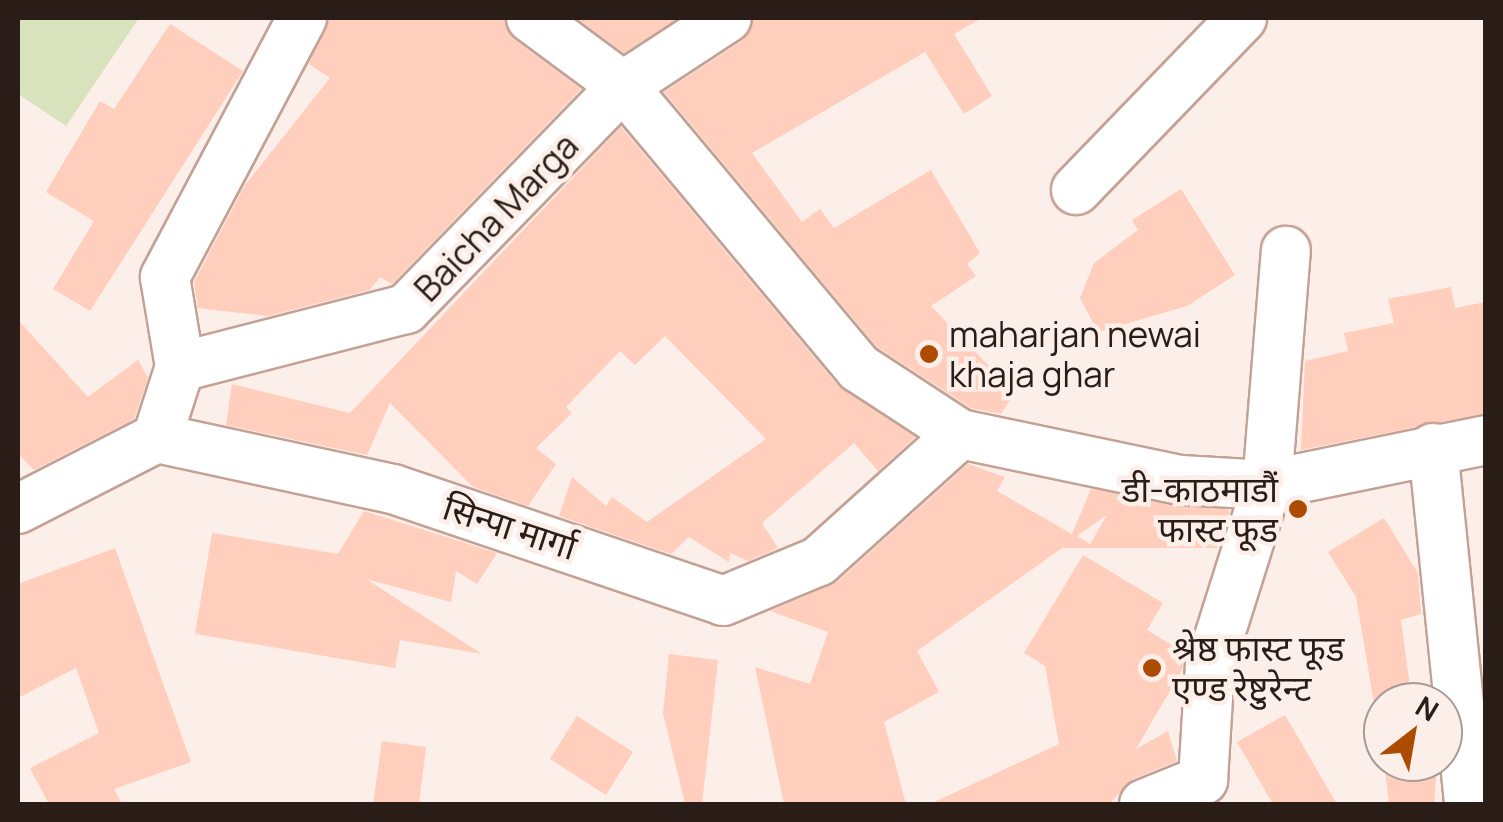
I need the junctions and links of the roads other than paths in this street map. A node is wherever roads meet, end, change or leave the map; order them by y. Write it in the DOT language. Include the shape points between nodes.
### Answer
graph roads {
  1 [pos="302,18"];
  2 [pos="532,18"];
  3 [pos="728,18"];
  4 [pos="1242,18"];
  5 [pos="624,86"];
  6 [pos="1076,190"];
  7 [pos="1286,251"];
  8 [pos="180,367"];
  9 [pos="960,434"];
  10 [pos="157,438"];
  11 [pos="1486,440"];
  12 [pos="1433,448"];
  13 [pos="1267,485"];
  14 [pos="18,510"];
  15 [pos="1144,804"];
  16 [pos="1470,804"];
  1 -- 8 [label="street" via="165,277"];
  2 -- 5 [label="street"];
  3 -- 5 [label="street, Baicha Marga"];
  4 -- 6 [label="street"];
  5 -- 8 [label="street, Baicha Marga" via="406,309"];
  5 -- 9 [label="street" via="859,368"];
  7 -- 13 [label="street"];
  8 -- 10 [label="street"];
  9 -- 10 [label="street, सिन्पा मार्गा" via="818,561 723,601 393,489"];
  9 -- 13 [label="street" via="1181,480"];
  10 -- 14 [label="street"];
  11 -- 12 [label="street"];
  12 -- 13 [label="street"];
  12 -- 16 [label="street"];
  13 -- 15 [label="street" via="1210,666 1203,780"];
}
